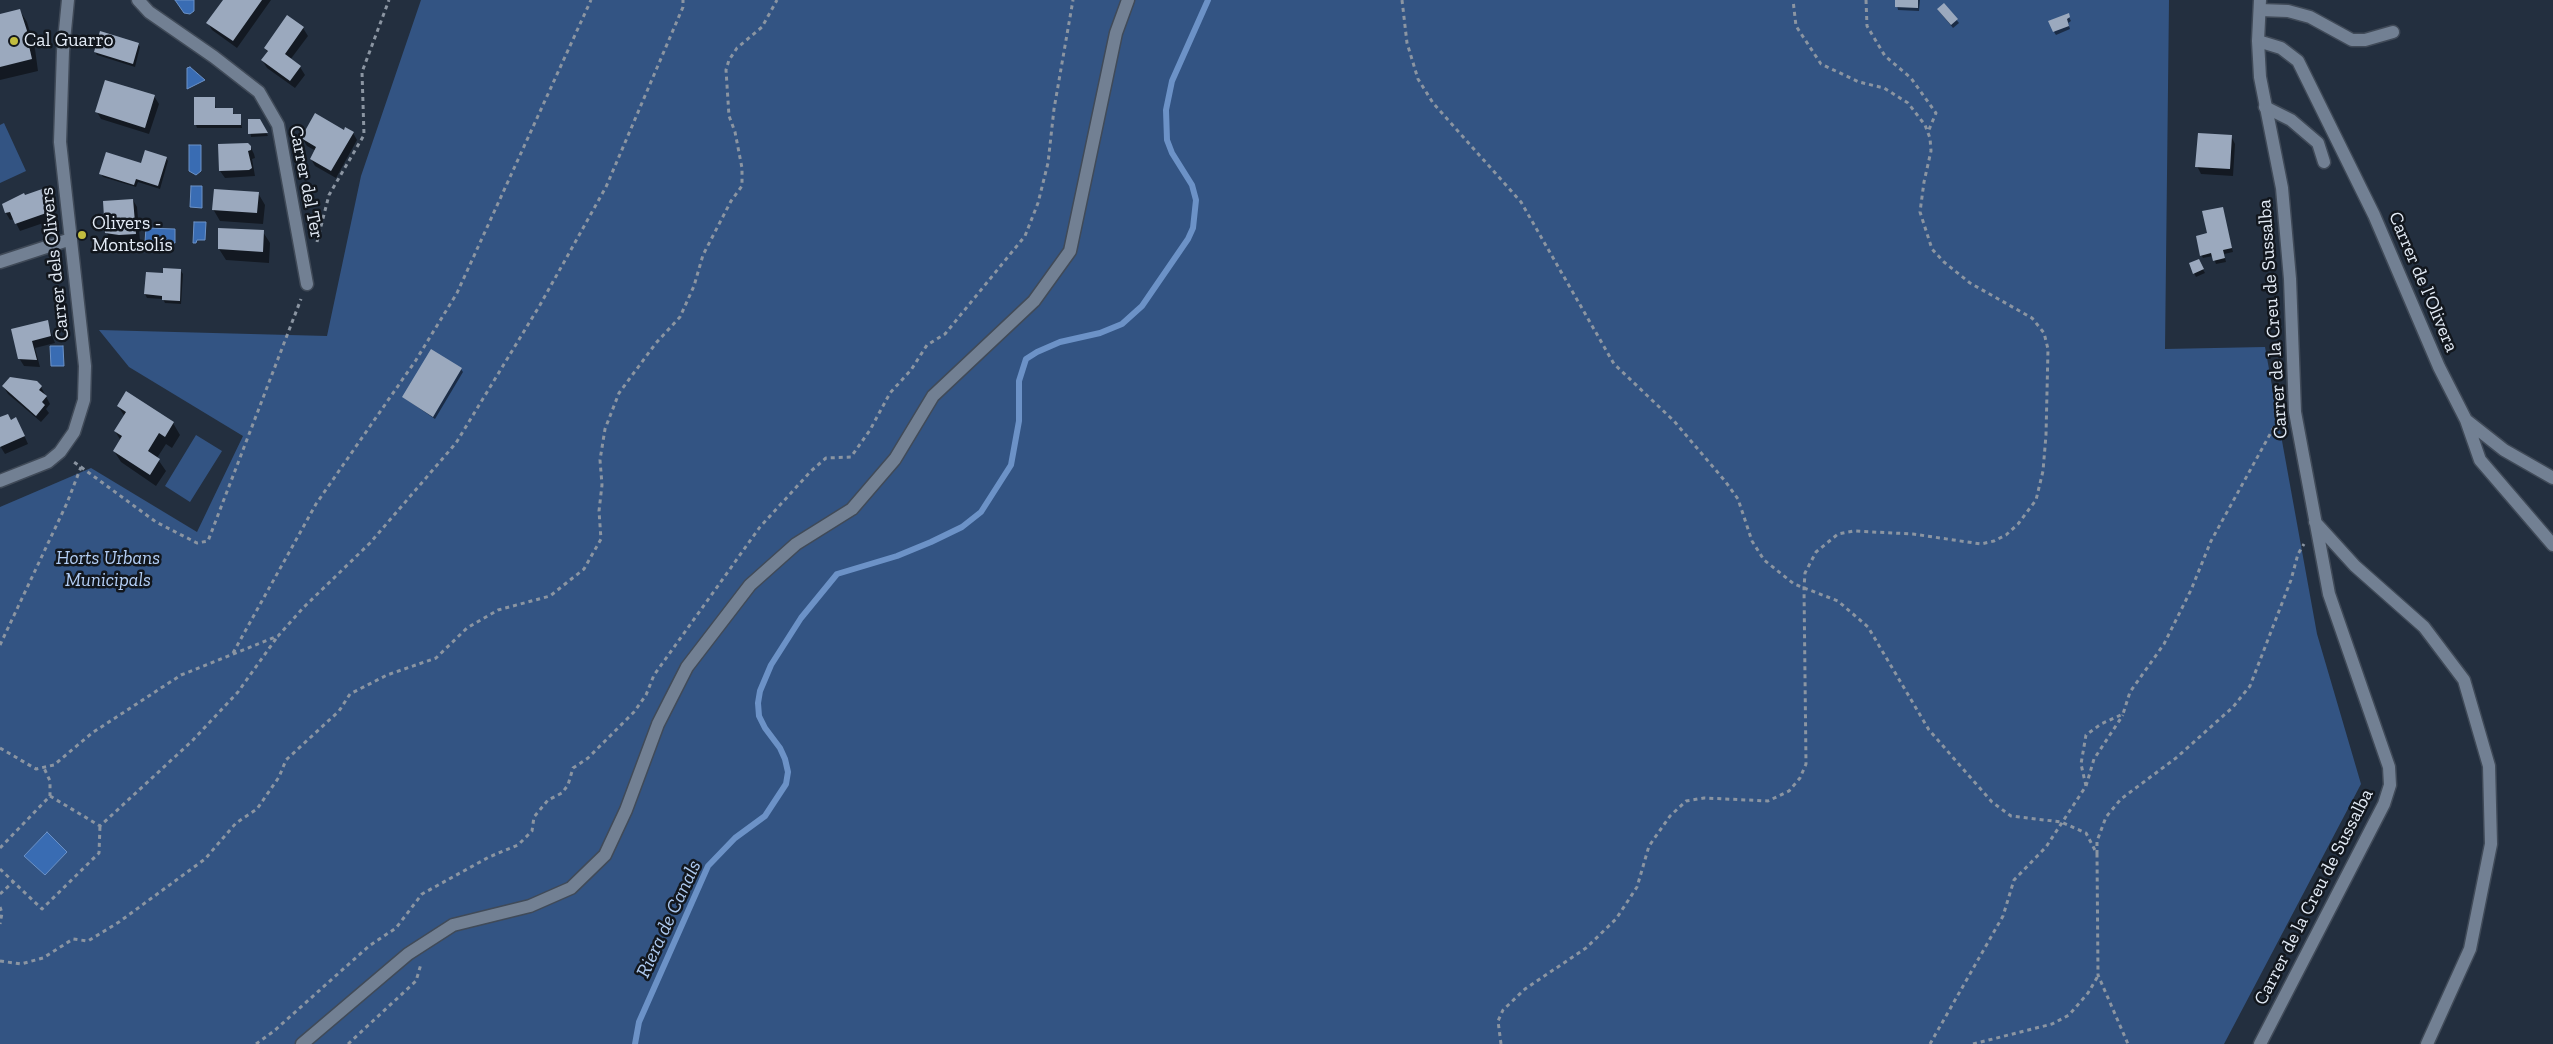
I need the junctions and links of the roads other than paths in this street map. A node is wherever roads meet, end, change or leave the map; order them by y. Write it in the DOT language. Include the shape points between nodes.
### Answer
graph roads {
  1 [pos="68,0"];
  2 [pos="138,0"];
  3 [pos="1128,0"];
  4 [pos="2260,5"];
  5 [pos="2393,32"];
  6 [pos="2258,41"];
  7 [pos="2265,107"];
  8 [pos="2324,162"];
  9 [pos="71,239"];
  10 [pos="0,262"];
  11 [pos="307,284"];
  12 [pos="2466,420"];
  13 [pos="2553,478"];
  14 [pos="0,482"];
  15 [pos="2315,522"];
  16 [pos="2553,545"];
  17 [pos="302,1044"];
  18 [pos="2260,1044"];
  19 [pos="2427,1044"];
  1 -- 9 [label="street, Carrer dels Olivers" via="60,142"];
  2 -- 11 [label="street, Carrer del Ter" via="149,12 259,92 278,125"];
  3 -- 17 [label="street" via="1116,33 1070,251 1039,294 933,396 895,459 852,509 796,544 750,585 687,667 658,724 626,810 605,855 571,888 530,906 453,925 408,954"];
  4 -- 5 [label="street" via="2310,17 2352,40"];
  4 -- 6 [label="street, Carrer de la Creu de Sussalba"];
  6 -- 7 [label="street, Carrer de la Creu de Sussalba"];
  6 -- 12 [label="street, Carrer de l'Olivera" via="2281,48 2298,61 2374,215 2439,367"];
  7 -- 8 [label="street" via="2291,120 2318,143"];
  7 -- 15 [label="street, Carrer de la Creu de Sussalba" via="2282,188 2290,279 2295,412"];
  9 -- 10 [label="street"];
  9 -- 14 [label="street, Carrer dels Olivers" via="85,366 84,400 74,432 60,452 48,462"];
  12 -- 13 [label="street" via="2504,450"];
  12 -- 16 [label="street, Carrer de l'Olivera" via="2480,460"];
  15 -- 18 [label="street, Carrer de la Creu de Sussalba" via="2329,594 2389,767 2390,785 2380,813"];
  15 -- 19 [label="street" via="2356,566 2424,627 2464,680 2489,766 2491,844 2470,949"];
}
